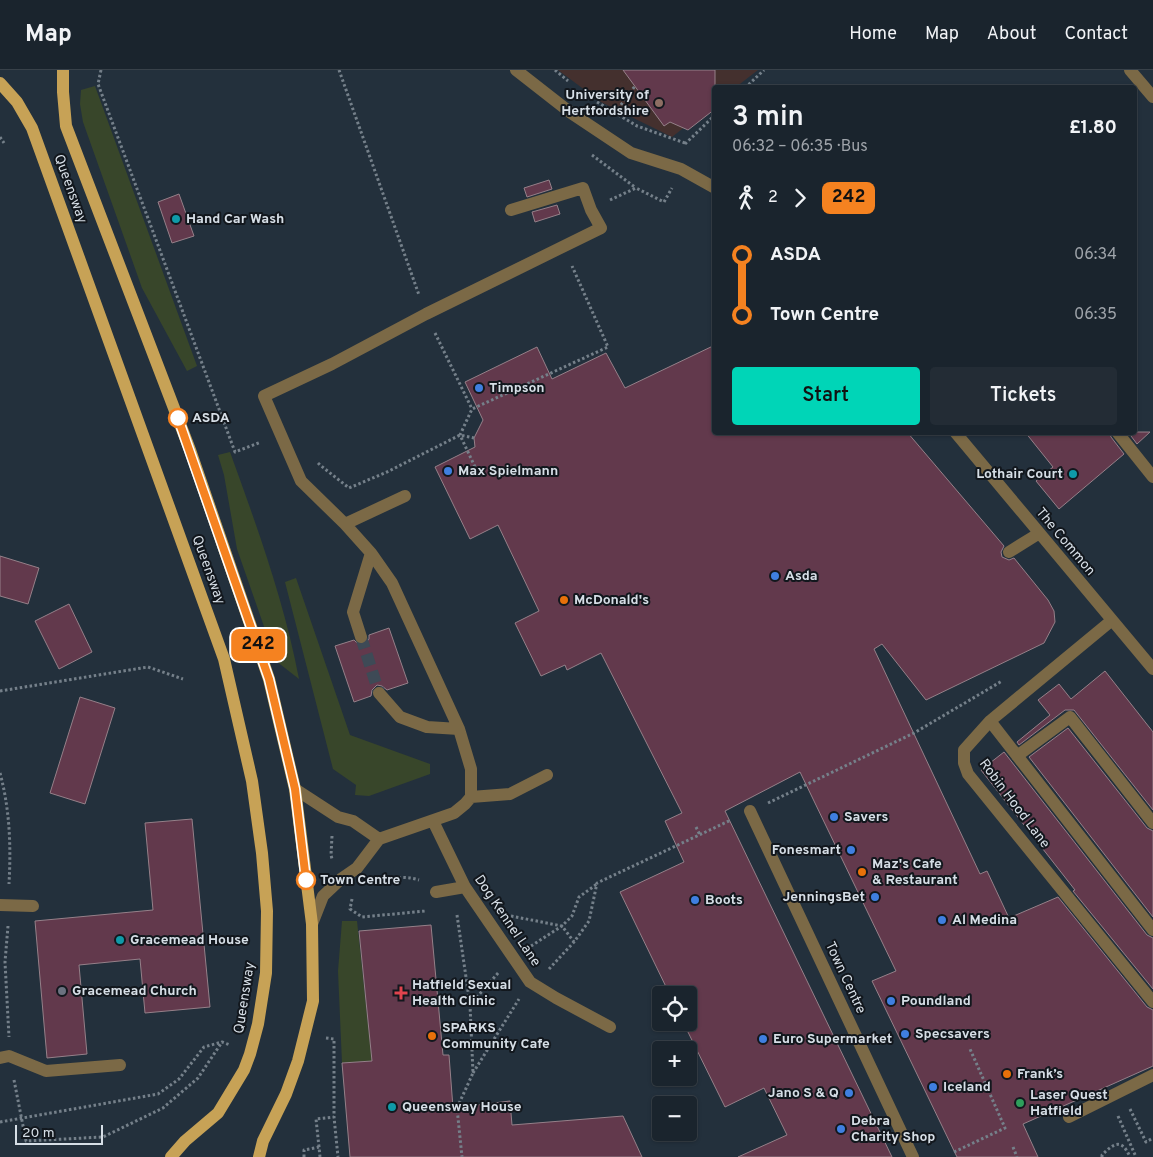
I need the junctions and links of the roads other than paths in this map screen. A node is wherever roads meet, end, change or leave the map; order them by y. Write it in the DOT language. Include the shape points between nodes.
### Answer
graph roads {
  1 [pos="63,70"];
  2 [pos="516,70"];
  3 [pos="1130,70"];
  4 [pos="0,83"];
  5 [pos="1153,97"];
  6 [pos="712,186"];
  7 [pos="512,210"];
  8 [pos="957,435"];
  9 [pos="1119,435"];
  10 [pos="1153,477"];
  11 [pos="406,496"];
  12 [pos="345,524"];
  13 [pos="1038,534"];
  14 [pos="1009,552"];
  15 [pos="371,553"];
  16 [pos="1111,620"];
  17 [pos="362,637"];
  18 [pos="1153,669"];
  19 [pos="379,693"];
  20 [pos="990,721"];
  21 [pos="459,729"];
  22 [pos="1017,756"];
  23 [pos="548,774"];
  24 [pos="295,789"];
  25 [pos="471,797"];
  26 [pos="750,812"];
  27 [pos="433,821"];
  28 [pos="1153,823"];
  29 [pos="378,839"];
  30 [pos="465,887"];
  31 [pos="436,892"];
  32 [pos="4,905"];
  33 [pos="33,906"];
  34 [pos="312,924"];
  35 [pos="1153,930"];
  36 [pos="1153,1002"];
  37 [pos="610,1027"];
  38 [pos="5,1057"];
  39 [pos="120,1065"];
  40 [pos="1153,1075"];
  41 [pos="1069,1117"];
  42 [pos="171,1157"];
  43 [pos="259,1157"];
  44 [pos="913,1157"];
  1 -- 24 [label="main road, Queensway" via="66,126 190,450 266,670"];
  2 -- 6 [label="street" via="571,113 632,153 681,168"];
  3 -- 5 [label="street"];
  4 -- 42 [label="main road, Queensway" via="17,102 32,128 166,496 224,659 252,781 267,911 266,973 258,1024 244,1070 218,1113 185,1140"];
  7 -- 12 [label="street" via="583,188 601,228 264,396 301,481"];
  8 -- 13 [label="street, The Common"];
  9 -- 10 [label="street"];
  11 -- 12 [label="street"];
  12 -- 15 [label="street"];
  13 -- 14 [label="street"];
  13 -- 16 [label="street, The Common"];
  15 -- 17 [label="street" via="353,612"];
  15 -- 21 [label="street" via="392,583"];
  16 -- 18 [label="street, The Common"];
  16 -- 20 [label="street, Robin Hood Lane"];
  19 -- 21 [label="street" via="400,717 426,727"];
  20 -- 22 [label="street"];
  20 -- 36 [label="street, Robin Hood Lane" via="964,750 968,774"];
  21 -- 25 [label="street" via="471,769"];
  22 -- 28 [label="street" via="1070,717"];
  22 -- 35 [label="street"];
  23 -- 25 [label="street" via="510,794"];
  24 -- 29 [label="street" via="338,817 353,821"];
  24 -- 34 [label="main road, Queensway"];
  25 -- 27 [label="street" via="454,813"];
  26 -- 44 [label="street, Town Centre"];
  27 -- 29 [label="street"];
  27 -- 30 [label="street, Dog Kennel Lane"];
  29 -- 34 [label="street" via="357,868 323,896"];
  30 -- 31 [label="street"];
  30 -- 37 [label="street, Dog Kennel Lane" via="530,982"];
  32 -- 33 [label="street"];
  34 -- 43 [label="main road, Queensway" via="313,1001 298,1060"];
  38 -- 39 [label="street" via="46,1071"];
  40 -- 41 [label="street"];
}
